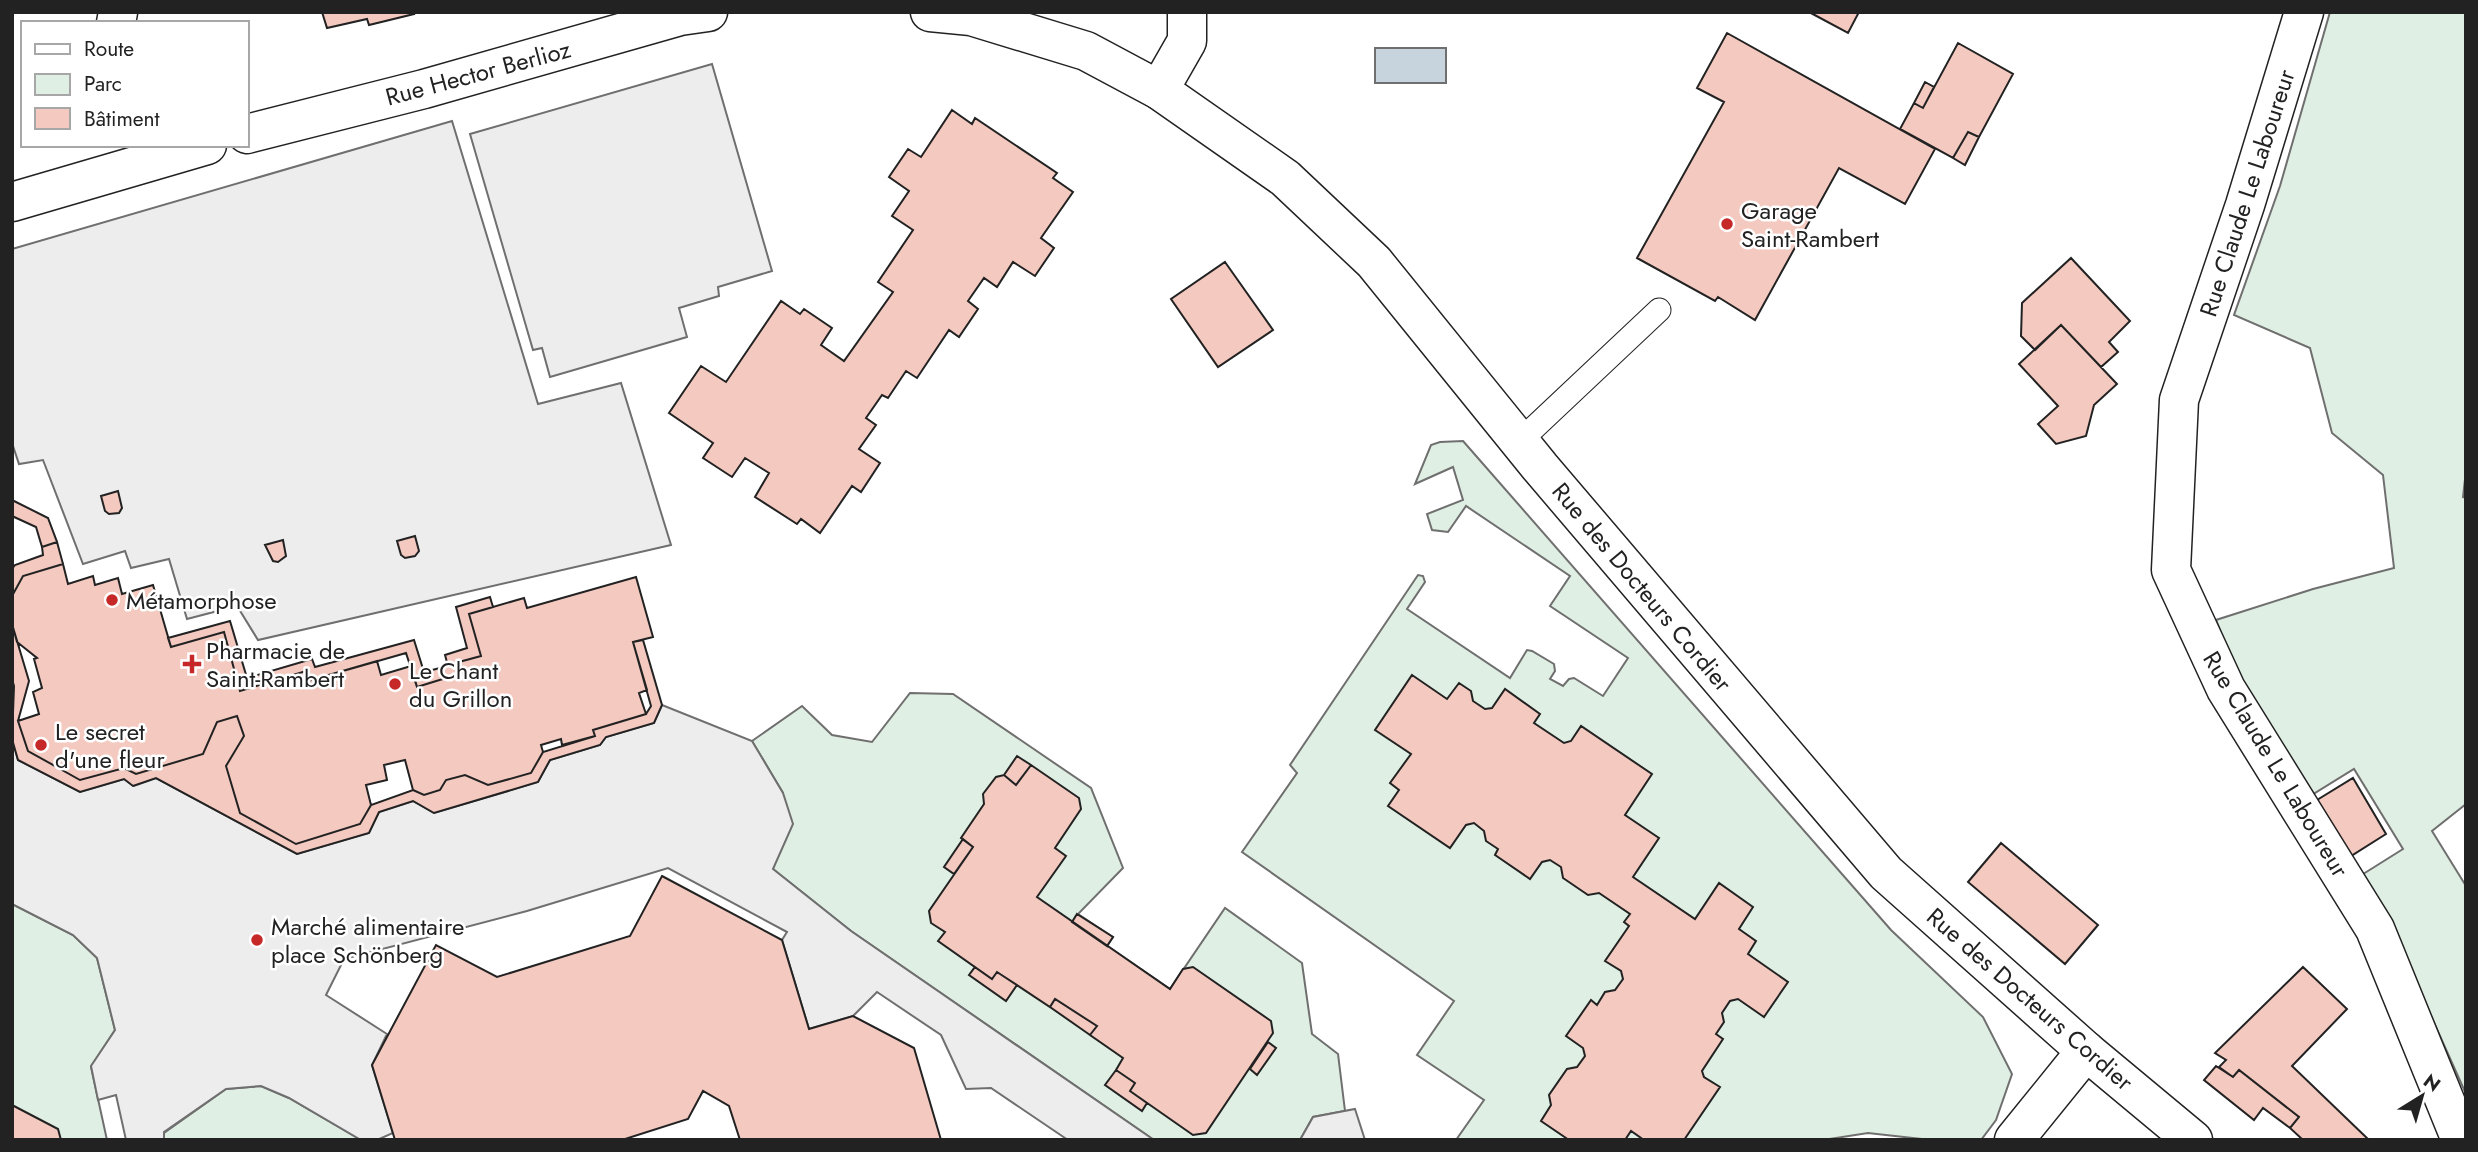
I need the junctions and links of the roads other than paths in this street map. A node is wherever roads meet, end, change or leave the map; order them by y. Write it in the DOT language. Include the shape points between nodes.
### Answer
graph roads {
  1 [pos="708,12"];
  2 [pos="929,12"];
  3 [pos="1187,12"];
  4 [pos="2304,12"];
  5 [pos="974,14"];
  6 [pos="1159,90"];
  7 [pos="248,134"];
  8 [pos="194,147"];
  9 [pos="127,157"];
  10 [pos="12,202"];
  11 [pos="1658,310"];
  12 [pos="1520,442"];
  13 [pos="2086,1051"];
  14 [pos="2014,1140"];
  15 [pos="2193,1140"];
  16 [pos="2461,1140"];
  1 -- 7 [label="street, Rue Hector Berlioz"];
  2 -- 5 [label="street"];
  3 -- 6 [label="street" via="1187,41"];
  4 -- 16 [label="street, Rue Claude Le Laboureur" via="2179,400 2171,570 2226,689 2375,929"];
  5 -- 6 [label="street" via="1086,51"];
  6 -- 12 [label="street, Rue des Docteurs Cordier" via="1285,178 1374,262"];
  8 -- 9 [label="street"];
  9 -- 10 [label="street"];
  11 -- 12 [label="lane"];
  12 -- 13 [label="street, Rue des Docteurs Cordier" via="1886,873"];
  13 -- 14 [label="street"];
  13 -- 15 [label="street, Rue des Docteurs Cordier"];
}
